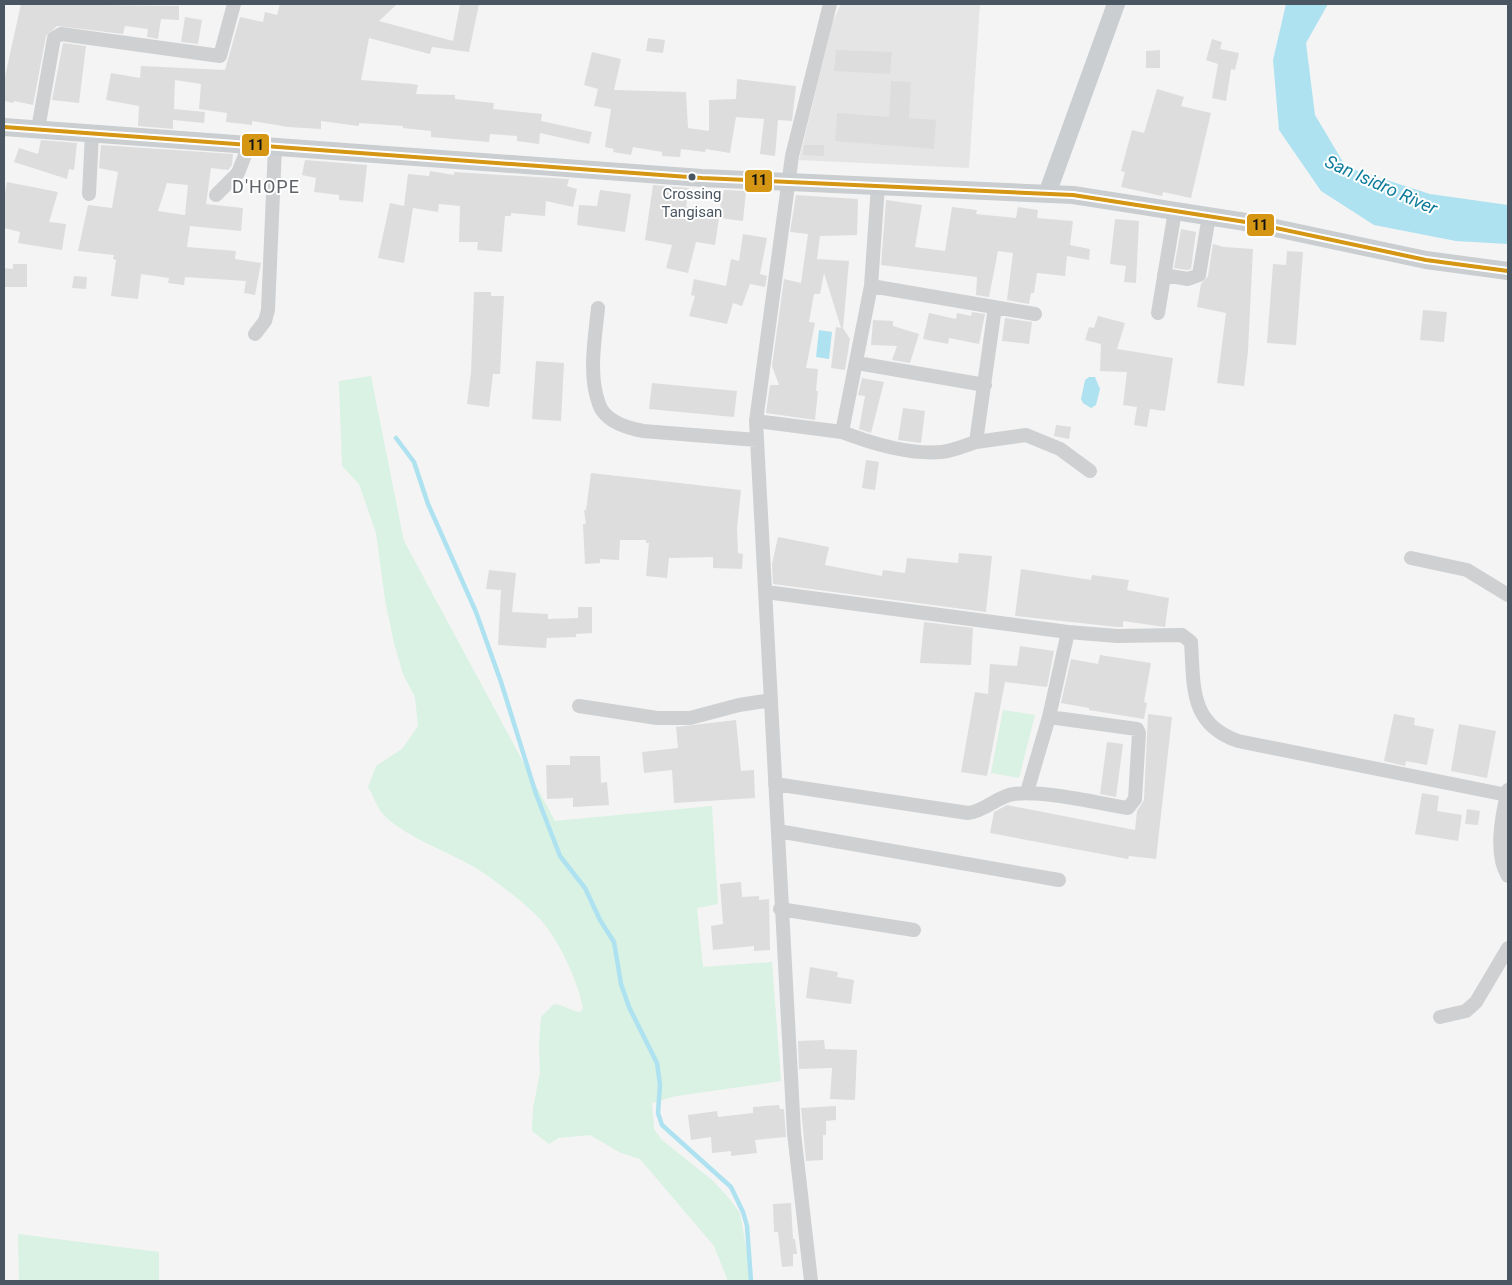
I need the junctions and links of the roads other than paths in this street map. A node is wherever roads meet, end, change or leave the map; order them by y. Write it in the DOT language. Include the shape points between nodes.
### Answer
graph roads {
  1 [pos="234,4"];
  2 [pos="830,4"];
  3 [pos="1116,4"];
  4 [pos="4,127"];
  5 [pos="38,129"];
  6 [pos="92,133"];
  7 [pos="249,144"];
  8 [pos="275,147"];
  9 [pos="788,183"];
  10 [pos="878,185"];
  11 [pos="89,194"];
  12 [pos="1047,194"];
  13 [pos="216,195"];
  14 [pos="1175,211"];
  15 [pos="1208,216"];
  16 [pos="1508,271"];
  17 [pos="1164,275"];
  18 [pos="872,286"];
  19 [pos="995,307"];
  20 [pos="598,308"];
  21 [pos="1158,313"];
  22 [pos="1035,314"];
  23 [pos="255,334"];
  24 [pos="857,363"];
  25 [pos="985,384"];
  26 [pos="756,421"];
  27 [pos="842,432"];
  28 [pos="757,440"];
  29 [pos="976,442"];
  30 [pos="1090,472"];
  31 [pos="1411,558"];
  32 [pos="766,592"];
  33 [pos="1508,595"];
  34 [pos="1068,632"];
  35 [pos="771,700"];
  36 [pos="578,706"];
  37 [pos="1049,717"];
  38 [pos="775,784"];
  39 [pos="1027,792"];
  40 [pos="1508,792"];
  41 [pos="778,831"];
  42 [pos="1508,876"];
  43 [pos="1059,880"];
  44 [pos="780,909"];
  45 [pos="914,930"];
  46 [pos="1508,948"];
  47 [pos="1440,1017"];
  48 [pos="813,1281"];
  1 -- 5 [label="street" via="220,56 61,34 54,38"];
  2 -- 9 [label="street"];
  3 -- 12 [label="main road"];
  4 -- 5 [label="main road"];
  5 -- 6 [label="main road"];
  6 -- 7 [label="main road"];
  6 -- 11 [label="street"];
  7 -- 8 [label="main road"];
  7 -- 13 [label="street" via="238,174"];
  8 -- 9 [label="main road"];
  8 -- 23 [label="street" via="268,310 265,321"];
  9 -- 10 [label="main road"];
  9 -- 26 [label="street"];
  10 -- 12 [label="main road"];
  10 -- 18 [label="street"];
  12 -- 14 [label="main road"];
  14 -- 15 [label="main road"];
  14 -- 17 [label="street"];
  15 -- 16 [label="main road" via="1426,260"];
  15 -- 17 [label="street" via="1199,275 1188,279"];
  17 -- 21 [label="street"];
  18 -- 19 [label="street"];
  18 -- 24 [label="street"];
  19 -- 22 [label="street"];
  19 -- 25 [label="street"];
  20 -- 28 [label="street" via="593,367 599,405 610,419 626,428 643,431"];
  24 -- 25 [label="street"];
  24 -- 27 [label="street"];
  25 -- 29 [label="street"];
  26 -- 27 [label="street"];
  26 -- 28 [label="street"];
  27 -- 29 [label="street" via="865,441 912,451 943,452"];
  28 -- 32 [label="street"];
  29 -- 30 [label="street" via="1026,435 1060,448"];
  31 -- 33 [label="street" via="1467,570"];
  32 -- 34 [label="street"];
  32 -- 35 [label="street"];
  34 -- 37 [label="street"];
  34 -- 40 [label="street" via="1188,637 1201,714 1208,725 1221,735"];
  35 -- 36 [label="street" via="690,718 657,718"];
  35 -- 38 [label="street"];
  37 -- 39 [label="street"];
  37 -- 39 [label="street" via="1137,730 1135,799 1128,808"];
  38 -- 39 [label="street" via="968,813 1006,796"];
  38 -- 41 [label="street"];
  40 -- 42 [label="street" via="1500,845 1502,867"];
  41 -- 43 [label="street"];
  41 -- 44 [label="street"];
  44 -- 45 [label="street"];
  44 -- 48 [label="street" via="794,1133"];
  46 -- 47 [label="street" via="1476,1002 1466,1011"];
}
